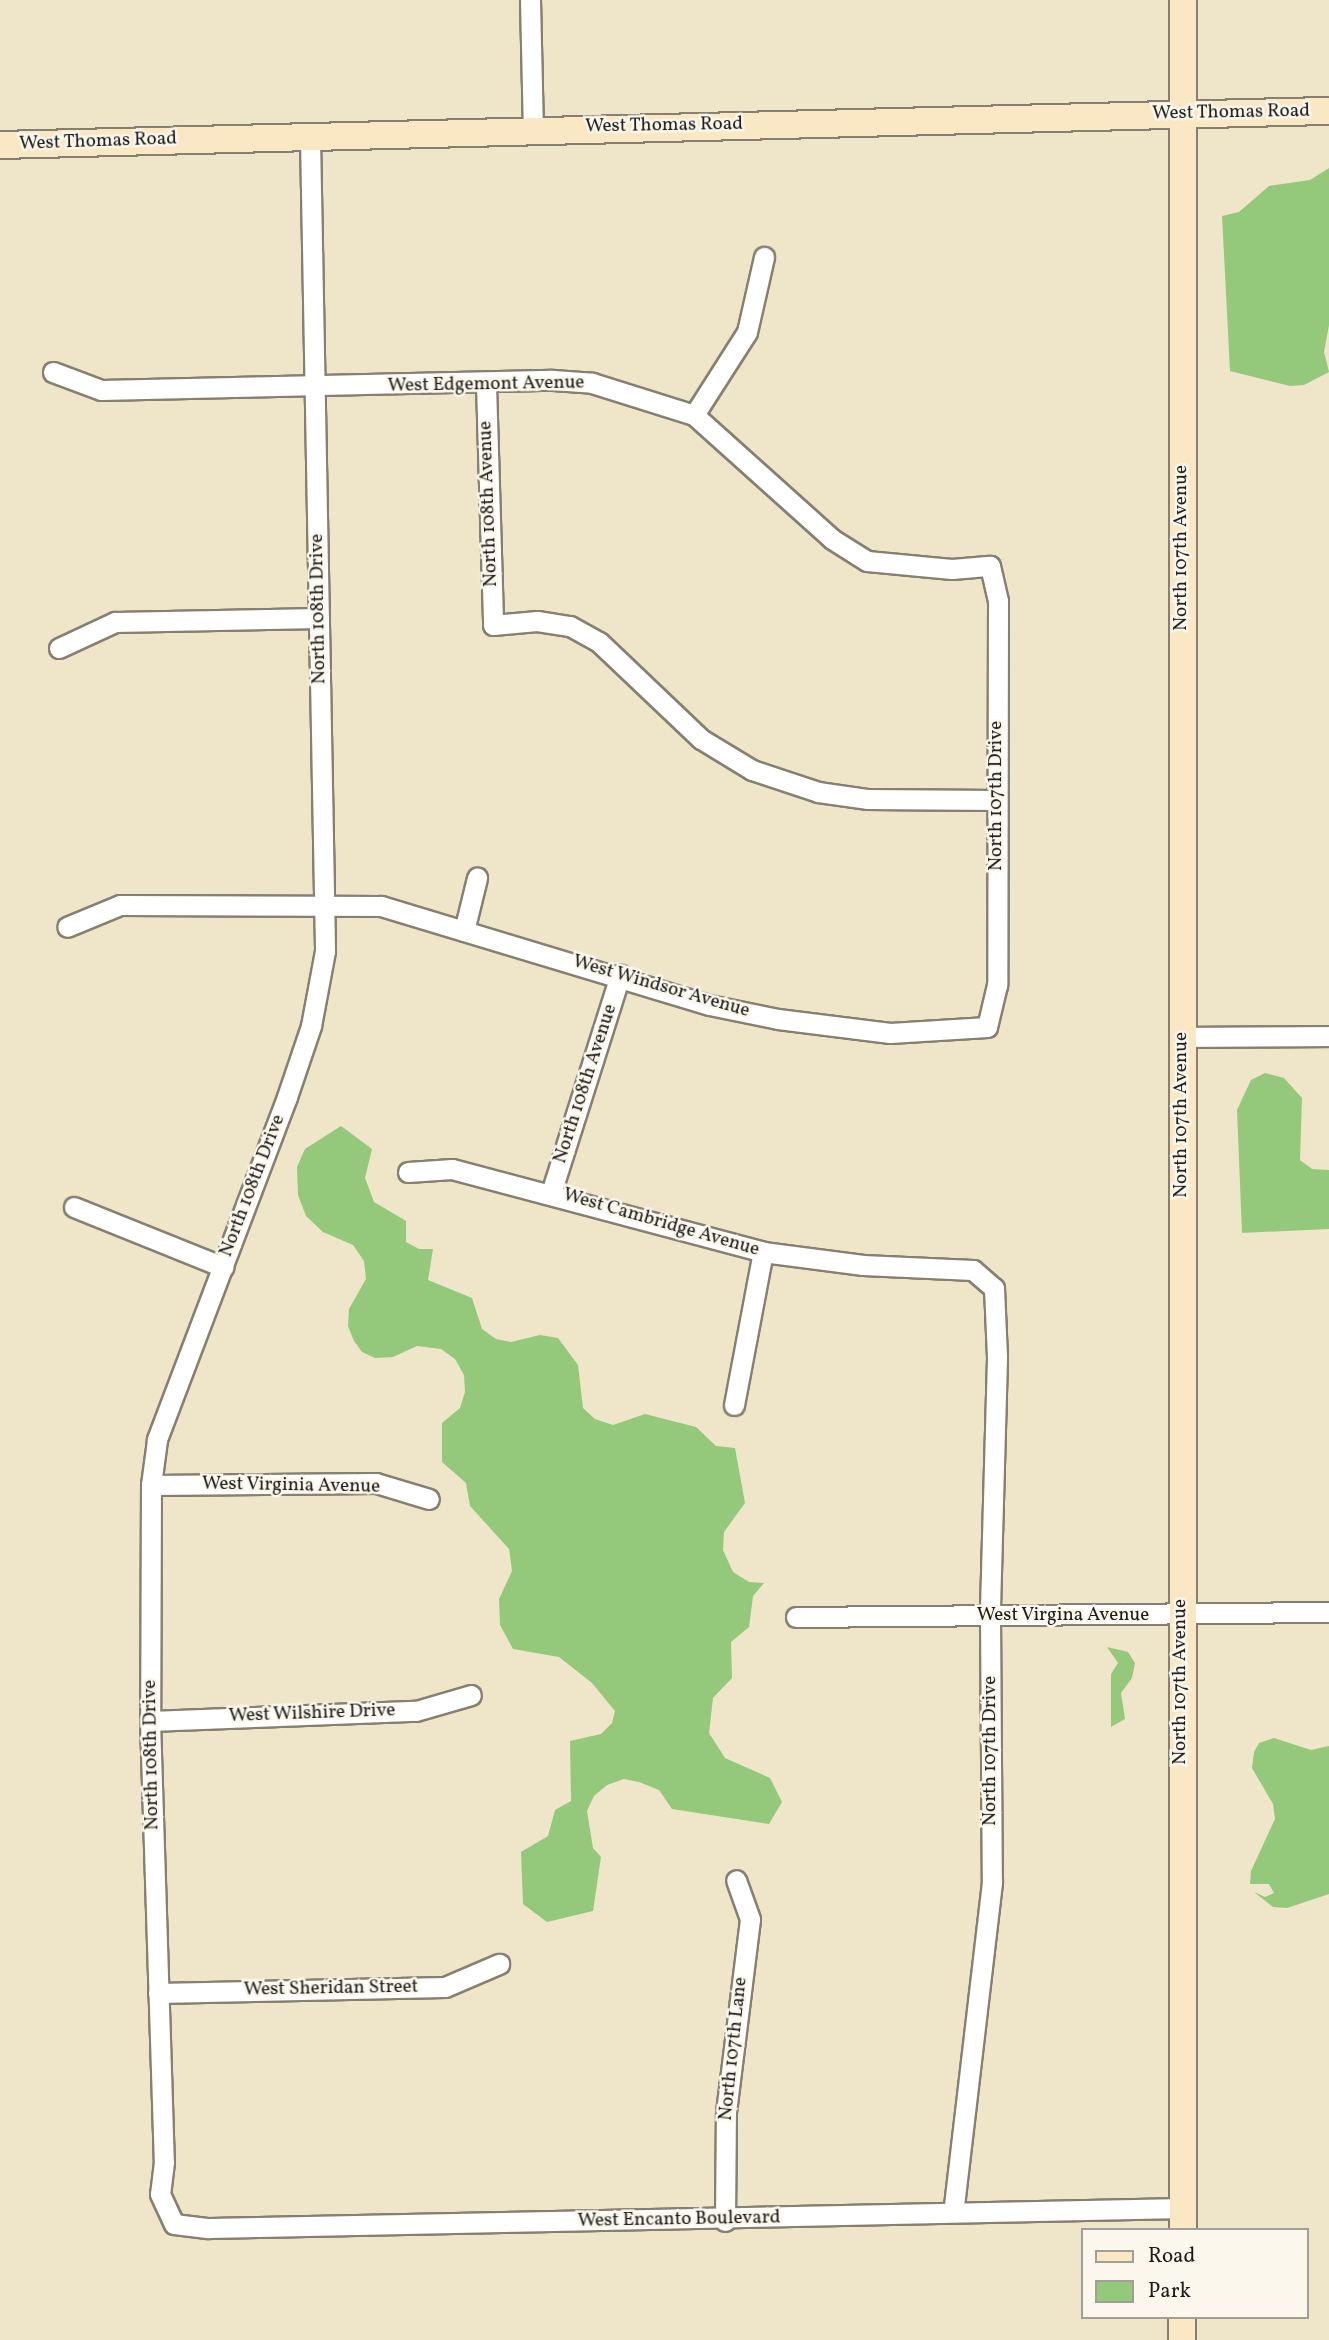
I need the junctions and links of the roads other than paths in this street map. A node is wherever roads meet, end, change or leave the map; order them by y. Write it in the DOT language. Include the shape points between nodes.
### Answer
graph roads {
  1 [pos="530,0"];
  2 [pos="1182,0"];
  3 [pos="1329,111"];
  4 [pos="1185,115"];
  5 [pos="533,128"];
  6 [pos="310,137"];
  7 [pos="0,145"];
  8 [pos="765,257"];
  9 [pos="53,372"];
  10 [pos="486,384"];
  11 [pos="313,388"];
  12 [pos="694,415"];
  13 [pos="990,566"];
  14 [pos="319,618"];
  15 [pos="59,648"];
  16 [pos="996,800"];
  17 [pos="477,878"];
  18 [pos="324,904"];
  19 [pos="68,926"];
  20 [pos="464,931"];
  21 [pos="620,975"];
  22 [pos="987,1027"];
  23 [pos="1329,1036"];
  24 [pos="1182,1037"];
  25 [pos="408,1172"];
  26 [pos="551,1193"];
  27 [pos="74,1207"];
  28 [pos="763,1252"];
  29 [pos="223,1267"];
  30 [pos="993,1288"];
  31 [pos="734,1405"];
  32 [pos="151,1485"];
  33 [pos="429,1499"];
  34 [pos="1329,1612"];
  35 [pos="990,1616"];
  36 [pos="1181,1616"];
  37 [pos="796,1617"];
  38 [pos="471,1695"];
  39 [pos="150,1721"];
  40 [pos="736,1880"];
  41 [pos="499,1964"];
  42 [pos="158,1993"];
  43 [pos="953,2212"];
  44 [pos="1183,2219"];
  45 [pos="725,2221"];
  46 [pos="174,2224"];
  47 [pos="1182,2319"];
  48 [pos="1182,2340"];
  1 -- 5 [label="street"];
  2 -- 4 [label="main road, North 107th Avenue"];
  3 -- 4 [label="main road, West Thomas Road"];
  4 -- 5 [label="main road, West Thomas Road"];
  4 -- 24 [label="main road, North 107th Avenue"];
  5 -- 6 [label="main road, West Thomas Road"];
  6 -- 7 [label="main road, West Thomas Road"];
  6 -- 11 [label="street, North 108th Drive"];
  8 -- 12 [label="street" via="747,332"];
  9 -- 11 [label="street, West Edgemont Avenue" via="101,390"];
  10 -- 11 [label="street, West Edgemont Avenue"];
  10 -- 12 [label="street, West Edgemont Avenue" via="592,383"];
  10 -- 16 [label="street, North 108th Avenue" via="493,625 559,625 599,642 701,739 752,770 818,792 867,799"];
  11 -- 14 [label="street, North 108th Drive"];
  12 -- 13 [label="street, West Edgemont Avenue" via="832,538 867,561 952,569"];
  13 -- 16 [label="street, North 107th Drive" via="999,601"];
  14 -- 15 [label="street" via="115,622"];
  14 -- 18 [label="street, North 108th Drive"];
  16 -- 22 [label="street, North 107th Drive" via="997,985"];
  17 -- 20 [label="street"];
  18 -- 19 [label="street, West Windsor Avenue" via="120,905"];
  18 -- 20 [label="street, West Windsor Avenue" via="381,906"];
  18 -- 29 [label="street, North 108th Drive" via="325,951 311,1026"];
  20 -- 21 [label="street, West Windsor Avenue"];
  21 -- 22 [label="street, West Windsor Avenue" via="709,1005 834,1029 890,1033"];
  21 -- 26 [label="street, North 108th Avenue"];
  23 -- 24 [label="street"];
  24 -- 36 [label="main road, North 107th Avenue"];
  25 -- 26 [label="street, West Cambridge Avenue" via="452,1169"];
  26 -- 28 [label="street, West Cambridge Avenue"];
  27 -- 29 [label="street"];
  28 -- 30 [label="street, West Cambridge Avenue" via="863,1265 973,1270"];
  28 -- 31 [label="street"];
  29 -- 32 [label="street, North 108th Drive" via="169,1403 157,1440"];
  30 -- 35 [label="street, North 107th Drive" via="998,1358"];
  32 -- 33 [label="street, West Virginia Avenue" via="376,1483"];
  32 -- 39 [label="street, North 108th Drive"];
  34 -- 36 [label="street, West Virgina Avenue"];
  35 -- 36 [label="street, West Virgina Avenue"];
  35 -- 37 [label="street, West Virgina Avenue"];
  35 -- 43 [label="street, North 107th Drive" via="992,1882"];
  36 -- 44 [label="main road, North 107th Avenue"];
  38 -- 39 [label="street, West Wilshire Drive" via="416,1711"];
  39 -- 42 [label="street, North 108th Drive"];
  40 -- 45 [label="street, North 107th Lane" via="750,1919 726,2112"];
  41 -- 42 [label="street, West Sheridan Street" via="445,1987"];
  42 -- 46 [label="street, North 108th Drive" via="164,2162 160,2194"];
  43 -- 44 [label="street, West Encanto Boulevard"];
  43 -- 45 [label="street, West Encanto Boulevard"];
  45 -- 46 [label="street, West Encanto Boulevard" via="209,2228"];
  47 -- 48 [label="main road"];
}
